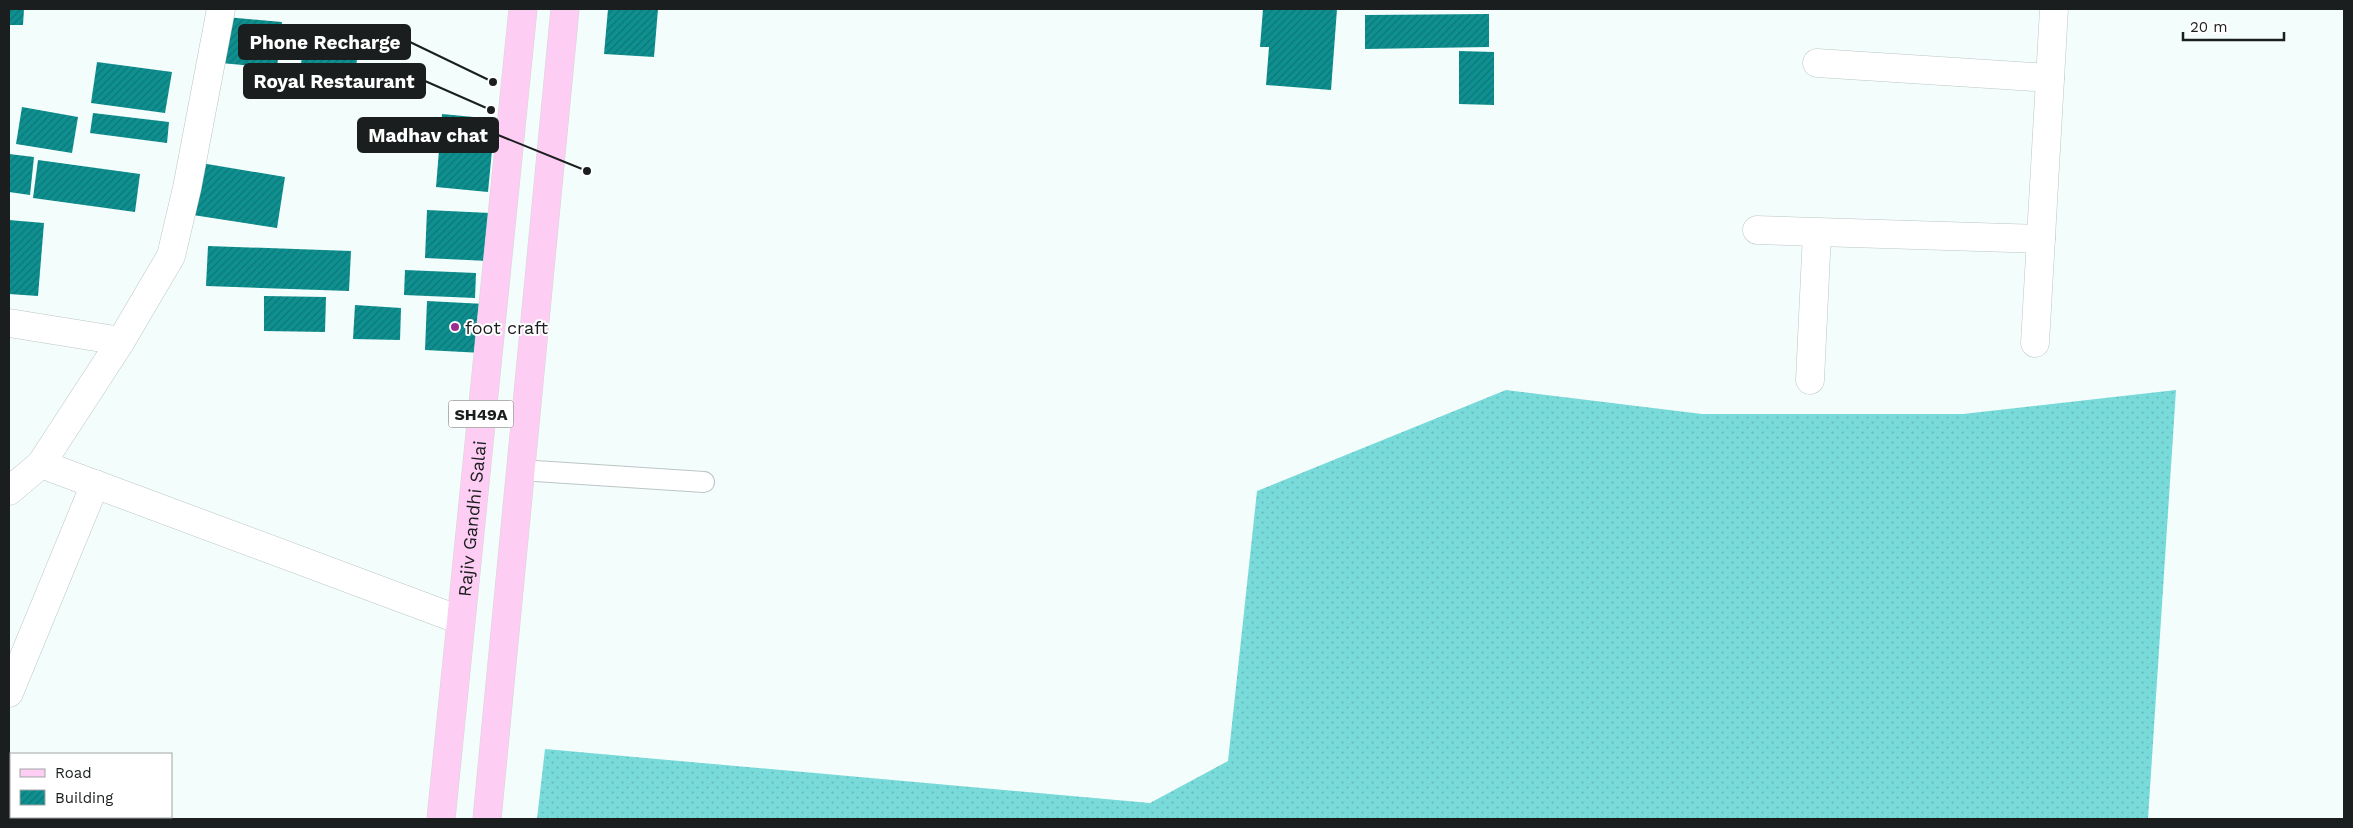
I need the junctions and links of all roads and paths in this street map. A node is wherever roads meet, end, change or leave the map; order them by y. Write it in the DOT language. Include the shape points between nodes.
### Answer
graph roads {
  1 [pos="221,9"];
  2 [pos="523,9"];
  3 [pos="565,9"];
  4 [pos="2054,9"];
  5 [pos="1817,63"];
  6 [pos="2050,78"];
  7 [pos="1757,230"];
  8 [pos="1818,233"];
  9 [pos="2041,239"];
  10 [pos="9,324"];
  11 [pos="121,341"];
  12 [pos="2035,343"];
  13 [pos="1810,380"];
  14 [pos="41,464"];
  15 [pos="520,470"];
  16 [pos="704,482"];
  17 [pos="95,484"];
  18 [pos="9,491"];
  19 [pos="460,620"];
  20 [pos="9,692"];
  21 [pos="441,819"];
  22 [pos="486,819"];
  1 -- 11 [label="street" via="171,256"];
  2 -- 19 [label="main road, Rajiv Gandhi Salai / SH49A"];
  3 -- 15 [label="main road, SH49A"];
  4 -- 6 [label="street"];
  5 -- 6 [label="street"];
  6 -- 9 [label="street"];
  7 -- 8 [label="street"];
  8 -- 9 [label="street"];
  8 -- 13 [label="street"];
  9 -- 12 [label="street"];
  10 -- 11 [label="street"];
  11 -- 14 [label="street"];
  14 -- 17 [label="street"];
  14 -- 18 [label="street"];
  15 -- 16 [label="lane"];
  15 -- 22 [label="main road, SH49A"];
  17 -- 19 [label="street"];
  17 -- 20 [label="street"];
  19 -- 21 [label="main road, Rajiv Gandhi Salai / SH49A"];
}
